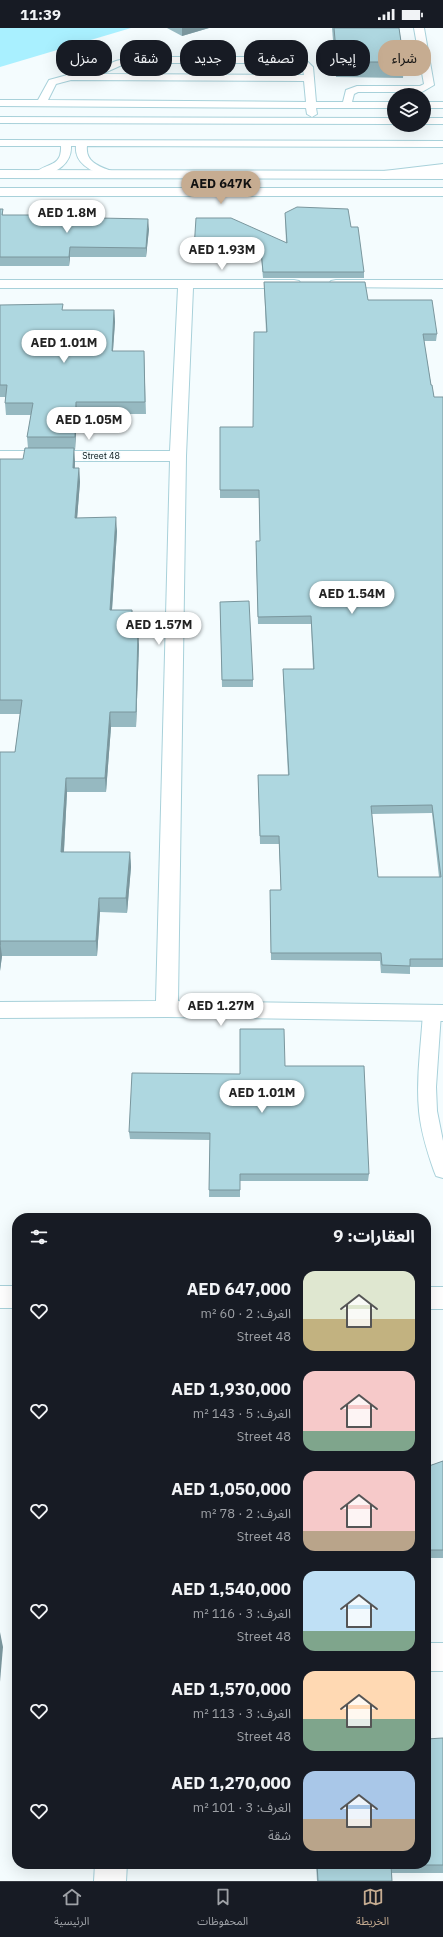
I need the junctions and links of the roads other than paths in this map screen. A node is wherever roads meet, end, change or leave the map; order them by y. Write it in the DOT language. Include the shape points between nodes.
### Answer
graph roads {
  1 [pos="419,28"];
  2 [pos="87,77"];
  3 [pos="309,78"];
  4 [pos="0,103"];
  5 [pos="41,104"];
  6 [pos="311,104"];
  7 [pos="347,105"];
  8 [pos="387,105"];
  9 [pos="431,105"];
  10 [pos="443,105"];
  11 [pos="0,120"];
  12 [pos="312,120"];
  13 [pos="387,120"];
  14 [pos="431,121"];
  15 [pos="443,121"];
  16 [pos="0,143"];
  17 [pos="66,143"];
  18 [pos="82,143"];
  19 [pos="314,144"];
  20 [pos="443,144"];
  21 [pos="443,168"];
  22 [pos="0,174"];
  23 [pos="40,174"];
  24 [pos="110,174"];
  25 [pos="384,175"];
  26 [pos="443,175"];
  27 [pos="0,192"];
  28 [pos="443,192"];
  29 [pos="0,284"];
  30 [pos="186,284"];
  31 [pos="443,284"];
  32 [pos="0,456"];
  33 [pos="178,456"];
  34 [pos="167,1009"];
  35 [pos="0,1010"];
  36 [pos="438,1013"];
  37 [pos="443,1171"];
  38 [pos="0,1297"];
  39 [pos="12,1298"];
  40 [pos="431,1298"];
  41 [pos="443,1298"];
  42 [pos="431,1657"];
  43 [pos="443,1657"];
  44 [pos="111,1869"];
  45 [pos="110,1881"];
  1 -- 7 [label="lane" via="428,85 416,89 357,89 349,92"];
  2 -- 3 [label="lane"];
  2 -- 3 [label="lane" via="119,63 134,60 291,60 305,64"];
  2 -- 5 [label="lane" via="63,78 52,82"];
  3 -- 6 [label="lane"];
  4 -- 5 [label="lane"];
  5 -- 6 [label="lane"];
  6 -- 7 [label="lane"];
  6 -- 12 [label="lane"];
  7 -- 8 [label="lane"];
  9 -- 10 [label="lane"];
  11 -- 12 [label="lane"];
  12 -- 13 [label="lane"];
  12 -- 19 [label="lane"];
  14 -- 15 [label="lane"];
  16 -- 17 [label="lane"];
  17 -- 18 [label="lane"];
  17 -- 23 [label="lane" via="67,152 64,160 55,168"];
  18 -- 19 [label="lane"];
  18 -- 24 [label="lane" via="80,152 84,161"];
  19 -- 20 [label="lane"];
  21 -- 25 [label="street"];
  22 -- 23 [label="street"];
  23 -- 24 [label="street"];
  24 -- 25 [label="street"];
  25 -- 26 [label="street"];
  27 -- 28 [label="street"];
  29 -- 30 [label="street"];
  30 -- 31 [label="street"];
  30 -- 33 [label="street"];
  32 -- 33 [label="street, Street 48"];
  33 -- 34 [label="street"];
  34 -- 35 [label="street"];
  34 -- 36 [label="street"];
  36 -- 37 [label="lane" via="427,1101 431,1130"];
  38 -- 39 [label="street"];
  40 -- 41 [label="street"];
  42 -- 43 [label="street"];
  44 -- 45 [label="street"];
}
